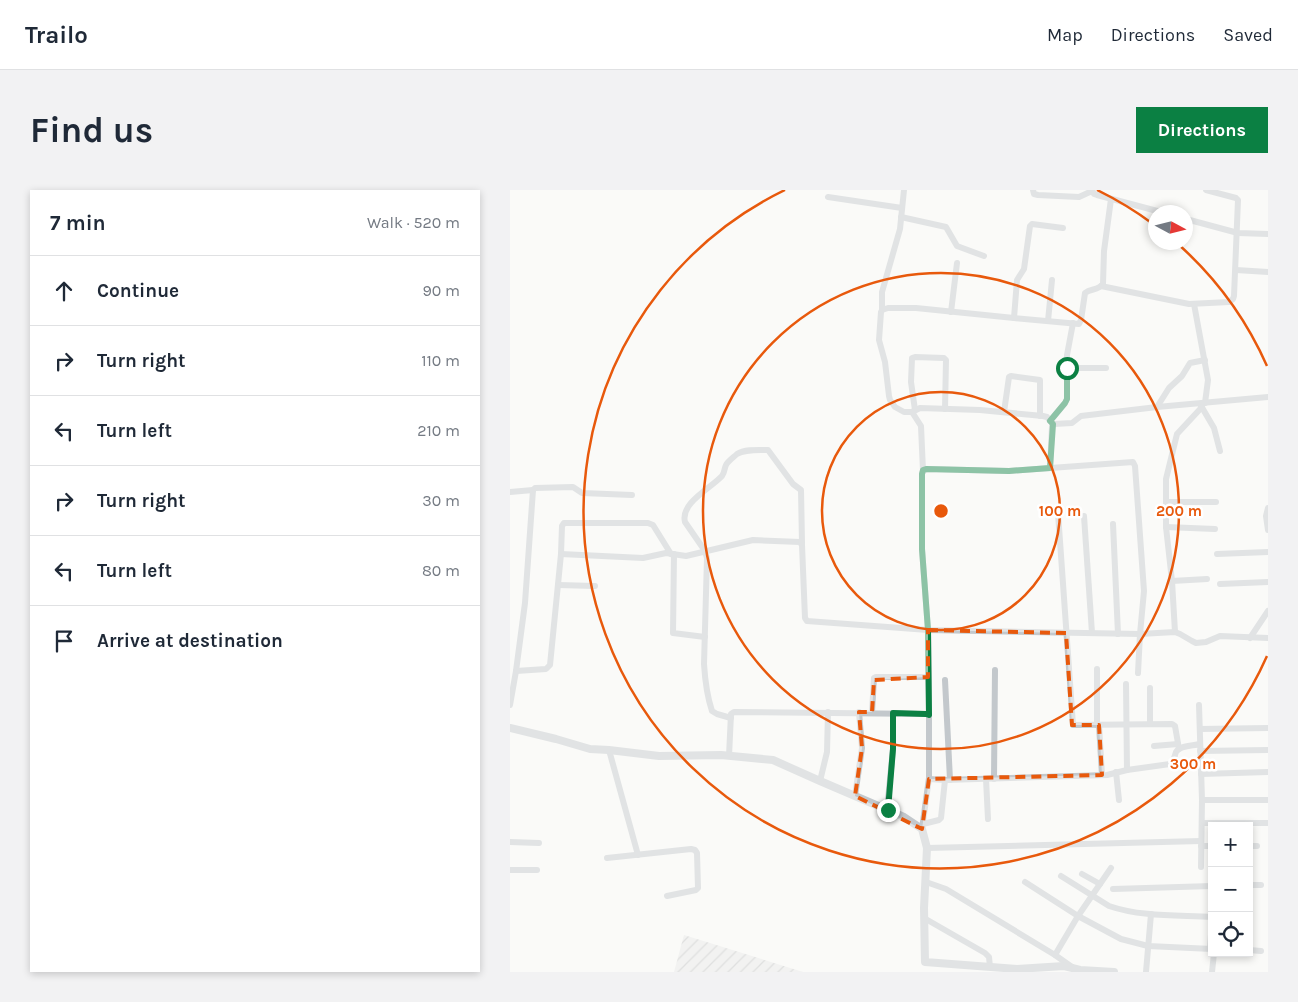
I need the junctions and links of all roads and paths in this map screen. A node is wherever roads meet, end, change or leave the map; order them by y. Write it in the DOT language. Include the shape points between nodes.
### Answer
graph roads {
  1 [pos="904,190"];
  2 [pos="1033,190"];
  3 [pos="1092,190"];
  4 [pos="1206,190"];
  5 [pos="1236,190"];
  6 [pos="828,197"];
  7 [pos="1111,199"];
  8 [pos="1238,199"];
  9 [pos="902,208"];
  10 [pos="1148,209"];
  11 [pos="901,217"];
  12 [pos="1193,221"];
  13 [pos="1063,228"];
  14 [pos="1238,233"];
  15 [pos="1268,234"];
  16 [pos="984,256"];
  17 [pos="957,263"];
  18 [pos="1236,270"];
  19 [pos="1268,272"];
  20 [pos="1052,280"];
  21 [pos="1101,286"];
  22 [pos="1194,304"];
  23 [pos="882,310"];
  24 [pos="951,312"];
  25 [pos="1014,318"];
  26 [pos="1048,321"];
  27 [pos="1073,324"];
  28 [pos="1205,360"];
  29 [pos="1067,368"];
  30 [pos="1106,368"];
  31 [pos="1268,397"];
  32 [pos="1202,404"];
  33 [pos="1157,407"];
  34 [pos="945,409"];
  35 [pos="914,411"];
  36 [pos="1004,412"];
  37 [pos="1040,416"];
  38 [pos="1052,423"];
  39 [pos="1220,451"];
  40 [pos="1050,468"];
  41 [pos="923,470"];
  42 [pos="533,490"];
  43 [pos="510,492"];
  44 [pos="632,495"];
  45 [pos="1166,502"];
  46 [pos="1216,502"];
  47 [pos="1268,508"];
  48 [pos="1058,513"];
  49 [pos="1084,516"];
  50 [pos="1113,524"];
  51 [pos="1166,527"];
  52 [pos="1216,529"];
  53 [pos="1268,530"];
  54 [pos="802,543"];
  55 [pos="705,552"];
  56 [pos="1268,552"];
  57 [pos="561,554"];
  58 [pos="673,554"];
  59 [pos="1217,554"];
  60 [pos="1207,579"];
  61 [pos="1172,581"];
  62 [pos="1268,582"];
  63 [pos="1220,584"];
  64 [pos="558,585"];
  65 [pos="595,586"];
  66 [pos="1268,611"];
  67 [pos="928,630"];
  68 [pos="1175,632"];
  69 [pos="1066,633"];
  70 [pos="1092,634"];
  71 [pos="1118,634"];
  72 [pos="1140,634"];
  73 [pos="705,636"];
  74 [pos="1250,638"];
  75 [pos="1268,638"];
  76 [pos="1097,669"];
  77 [pos="995,670"];
  78 [pos="516,671"];
  79 [pos="1138,673"];
  80 [pos="928,677"];
  81 [pos="945,680"];
  82 [pos="1126,684"];
  83 [pos="1150,688"];
  84 [pos="510,705"];
  85 [pos="1199,705"];
  86 [pos="828,712"];
  87 [pos="859,712"];
  88 [pos="872,712"];
  89 [pos="893,713"];
  90 [pos="929,715"];
  91 [pos="731,718"];
  92 [pos="1127,724"];
  93 [pos="1150,724"];
  94 [pos="1098,725"];
  95 [pos="510,728"];
  96 [pos="1268,728"];
  97 [pos="1200,730"];
  98 [pos="1154,746"];
  99 [pos="1178,746"];
  100 [pos="1200,748"];
  101 [pos="609,750"];
  102 [pos="1268,750"];
  103 [pos="729,756"];
  104 [pos="1127,770"];
  105 [pos="1116,772"];
  106 [pos="1268,772"];
  107 [pos="1200,774"];
  108 [pos="1102,775"];
  109 [pos="990,779"];
  110 [pos="929,780"];
  111 [pos="948,780"];
  112 [pos="820,781"];
  113 [pos="855,796"];
  114 [pos="1118,800"];
  115 [pos="1202,800"];
  116 [pos="1268,800"];
  117 [pos="888,810"];
  118 [pos="988,819"];
  119 [pos="1202,823"];
  120 [pos="1268,823"];
  121 [pos="923,826"];
  122 [pos="510,842"];
  123 [pos="539,843"];
  124 [pos="1201,843"];
  125 [pos="1208,845"];
  126 [pos="1253,846"];
  127 [pos="1258,846"];
  128 [pos="927,848"];
  129 [pos="638,855"];
  130 [pos="607,858"];
  131 [pos="1201,867"];
  132 [pos="1111,868"];
  133 [pos="510,870"];
  134 [pos="538,870"];
  135 [pos="1082,874"];
  136 [pos="1061,876"];
  137 [pos="926,882"];
  138 [pos="1025,882"];
  139 [pos="1100,884"];
  140 [pos="1253,885"];
  141 [pos="1261,885"];
  142 [pos="1208,886"];
  143 [pos="1112,889"];
  144 [pos="667,896"];
  145 [pos="1092,896"];
  146 [pos="1150,914"];
  147 [pos="1078,916"];
  148 [pos="924,918"];
  149 [pos="1208,919"];
  150 [pos="1148,946"];
  151 [pos="1208,950"];
  152 [pos="1253,950"];
  153 [pos="1261,951"];
  154 [pos="1055,955"];
  155 [pos="1212,957"];
  156 [pos="990,967"];
  157 [pos="1075,969"];
  158 [pos="1086,972"];
  159 [pos="1114,972"];
  160 [pos="1146,972"];
  161 [pos="1212,972"];
  1 -- 9 [label="street"];
  2 -- 3 [label="street" via="1038,195 1079,197"];
  3 -- 7 [label="street"];
  4 -- 8 [label="street"];
  5 -- 8 [label="street"];
  6 -- 9 [label="street"];
  7 -- 10 [label="street"];
  7 -- 21 [label="street"];
  8 -- 14 [label="street"];
  9 -- 11 [label="street"];
  11 -- 16 [label="street" via="946,227 957,246"];
  11 -- 23 [label="street" via="882,292"];
  12 -- 14 [label="street"];
  13 -- 25 [label="street" via="1030,226 1024,269 1018,280"];
  14 -- 15 [label="street"];
  14 -- 18 [label="street"];
  17 -- 24 [label="street"];
  18 -- 19 [label="street"];
  18 -- 22 [label="street" via="1232,300"];
  20 -- 26 [label="street"];
  21 -- 22 [label="street"];
  21 -- 27 [label="street" via="1085,293 1081,322"];
  22 -- 28 [label="street"];
  23 -- 24 [label="street" via="916,308"];
  23 -- 35 [label="street" via="879,340 890,400 901,410"];
  24 -- 25 [label="street"];
  25 -- 26 [label="street"];
  26 -- 27 [label="street"];
  27 -- 29 [label="street"];
  28 -- 32 [label="street" via="1208,380"];
  28 -- 33 [label="street" via="1190,363"];
  29 -- 30 [label="street"];
  29 -- 38 [label="street" via="1067,399"];
  31 -- 32 [label="street"];
  32 -- 33 [label="street"];
  32 -- 39 [label="street" via="1214,428"];
  32 -- 45 [label="street" via="1176,437 1167,471"];
  33 -- 38 [label="street" via="1081,416 1072,423"];
  34 -- 35 [label="street" via="920,408"];
  34 -- 35 [label="street" via="946,360 915,357 912,358 911,382"];
  34 -- 36 [label="street"];
  35 -- 41 [label="street" via="921,426"];
  36 -- 37 [label="street"];
  36 -- 37 [label="street" via="1011,376 1040,380"];
  37 -- 38 [label="street" via="1047,417"];
  38 -- 40 [label="street"];
  40 -- 41 [label="street"];
  40 -- 72 [label="street" via="1134,464 1144,591"];
  41 -- 67 [label="street" via="922,549"];
  42 -- 43 [label="street"];
  42 -- 44 [label="street" via="573,487 582,493"];
  42 -- 78 [label="street" via="525,604"];
  45 -- 46 [label="street"];
  45 -- 51 [label="street"];
  47 -- 53 [label="street"];
  48 -- 69 [label="street"];
  49 -- 70 [label="street"];
  50 -- 71 [label="street"];
  51 -- 52 [label="street"];
  51 -- 61 [label="street"];
  54 -- 55 [label="street" via="754,540"];
  54 -- 55 [label="street" via="801,490 768,450 746,451 733,458 723,475 686,509 684,518 687,525"];
  54 -- 67 [label="street" via="806,621"];
  55 -- 58 [label="street" via="686,556"];
  55 -- 73 [label="street"];
  56 -- 59 [label="street"];
  57 -- 58 [label="street" via="643,558"];
  57 -- 58 [label="street" via="564,524 646,523 653,525"];
  57 -- 64 [label="street"];
  58 -- 73 [label="street" via="673,633"];
  60 -- 61 [label="street"];
  61 -- 68 [label="street"];
  62 -- 63 [label="street"];
  64 -- 65 [label="street"];
  64 -- 78 [label="street" via="549,666"];
  66 -- 74 [label="street"];
  67 -- 69 [label="street"];
  67 -- 80 [label="street"];
  68 -- 72 [label="street"];
  68 -- 74 [label="street" via="1196,643 1220,636"];
  69 -- 70 [label="street"];
  69 -- 94 [label="street" via="1072,724"];
  70 -- 71 [label="street"];
  71 -- 72 [label="street"];
  72 -- 79 [label="street"];
  73 -- 91 [label="street" via="705,678 711,709"];
  74 -- 75 [label="street"];
  76 -- 94 [label="street"];
  77 -- 109 [label="street"];
  78 -- 84 [label="street"];
  80 -- 88 [label="street" via="874,678"];
  80 -- 90 [label="street"];
  81 -- 111 [label="street"];
  82 -- 92 [label="street"];
  83 -- 93 [label="street"];
  85 -- 97 [label="street"];
  86 -- 87 [label="street"];
  86 -- 91 [label="street" via="734,712"];
  86 -- 112 [label="street" via="827,752"];
  87 -- 88 [label="street"];
  87 -- 113 [label="street" via="862,748"];
  88 -- 89 [label="street"];
  89 -- 90 [label="street"];
  89 -- 117 [label="street"];
  90 -- 110 [label="street"];
  91 -- 103 [label="street"];
  92 -- 93 [label="street"];
  92 -- 94 [label="street"];
  92 -- 104 [label="street"];
  93 -- 99 [label="street" via="1173,724"];
  94 -- 108 [label="street"];
  95 -- 101 [label="street" via="590,750"];
  96 -- 97 [label="street"];
  97 -- 100 [label="street"];
  98 -- 99 [label="street"];
  99 -- 100 [label="street"];
  99 -- 104 [label="street" via="1170,764"];
  100 -- 102 [label="street"];
  100 -- 107 [label="street"];
  101 -- 103 [label="street" via="659,756"];
  101 -- 129 [label="street"];
  103 -- 112 [label="street" via="773,760"];
  104 -- 105 [label="street"];
  105 -- 108 [label="street"];
  105 -- 114 [label="street"];
  106 -- 107 [label="street"];
  107 -- 115 [label="street"];
  108 -- 109 [label="street"];
  109 -- 111 [label="street"];
  109 -- 118 [label="street"];
  110 -- 111 [label="street"];
  110 -- 121 [label="street"];
  111 -- 121 [label="street" via="941,818"];
  112 -- 113 [label="street"];
  113 -- 117 [label="street"];
  115 -- 116 [label="street"];
  115 -- 119 [label="street"];
  117 -- 121 [label="street"];
  119 -- 120 [label="street"];
  119 -- 124 [label="street"];
  121 -- 128 [label="street"];
  122 -- 123 [label="street"];
  124 -- 125 [label="street"];
  124 -- 128 [label="street"];
  124 -- 131 [label="street"];
  126 -- 127 [label="street"];
  128 -- 137 [label="street"];
  129 -- 130 [label="street"];
  129 -- 144 [label="street" via="695,850 698,888"];
  132 -- 139 [label="street"];
  133 -- 134 [label="street"];
  135 -- 139 [label="street"];
  136 -- 145 [label="street"];
  137 -- 148 [label="street"];
  137 -- 154 [label="street" via="946,889"];
  138 -- 147 [label="street"];
  139 -- 145 [label="street"];
  140 -- 141 [label="street"];
  142 -- 143 [label="street"];
  145 -- 146 [label="street" via="1109,906"];
  145 -- 147 [label="street"];
  146 -- 149 [label="street"];
  146 -- 150 [label="street"];
  147 -- 150 [label="street" via="1115,937"];
  147 -- 154 [label="street"];
  148 -- 156 [label="street" via="986,953"];
  148 -- 156 [label="street" via="925,962"];
  150 -- 151 [label="street"];
  150 -- 160 [label="street"];
  152 -- 153 [label="street"];
  154 -- 157 [label="street"];
  155 -- 161 [label="street"];
  156 -- 157 [label="street" via="1064,966"];
  157 -- 158 [label="street"];
  158 -- 159 [label="street"];
}
